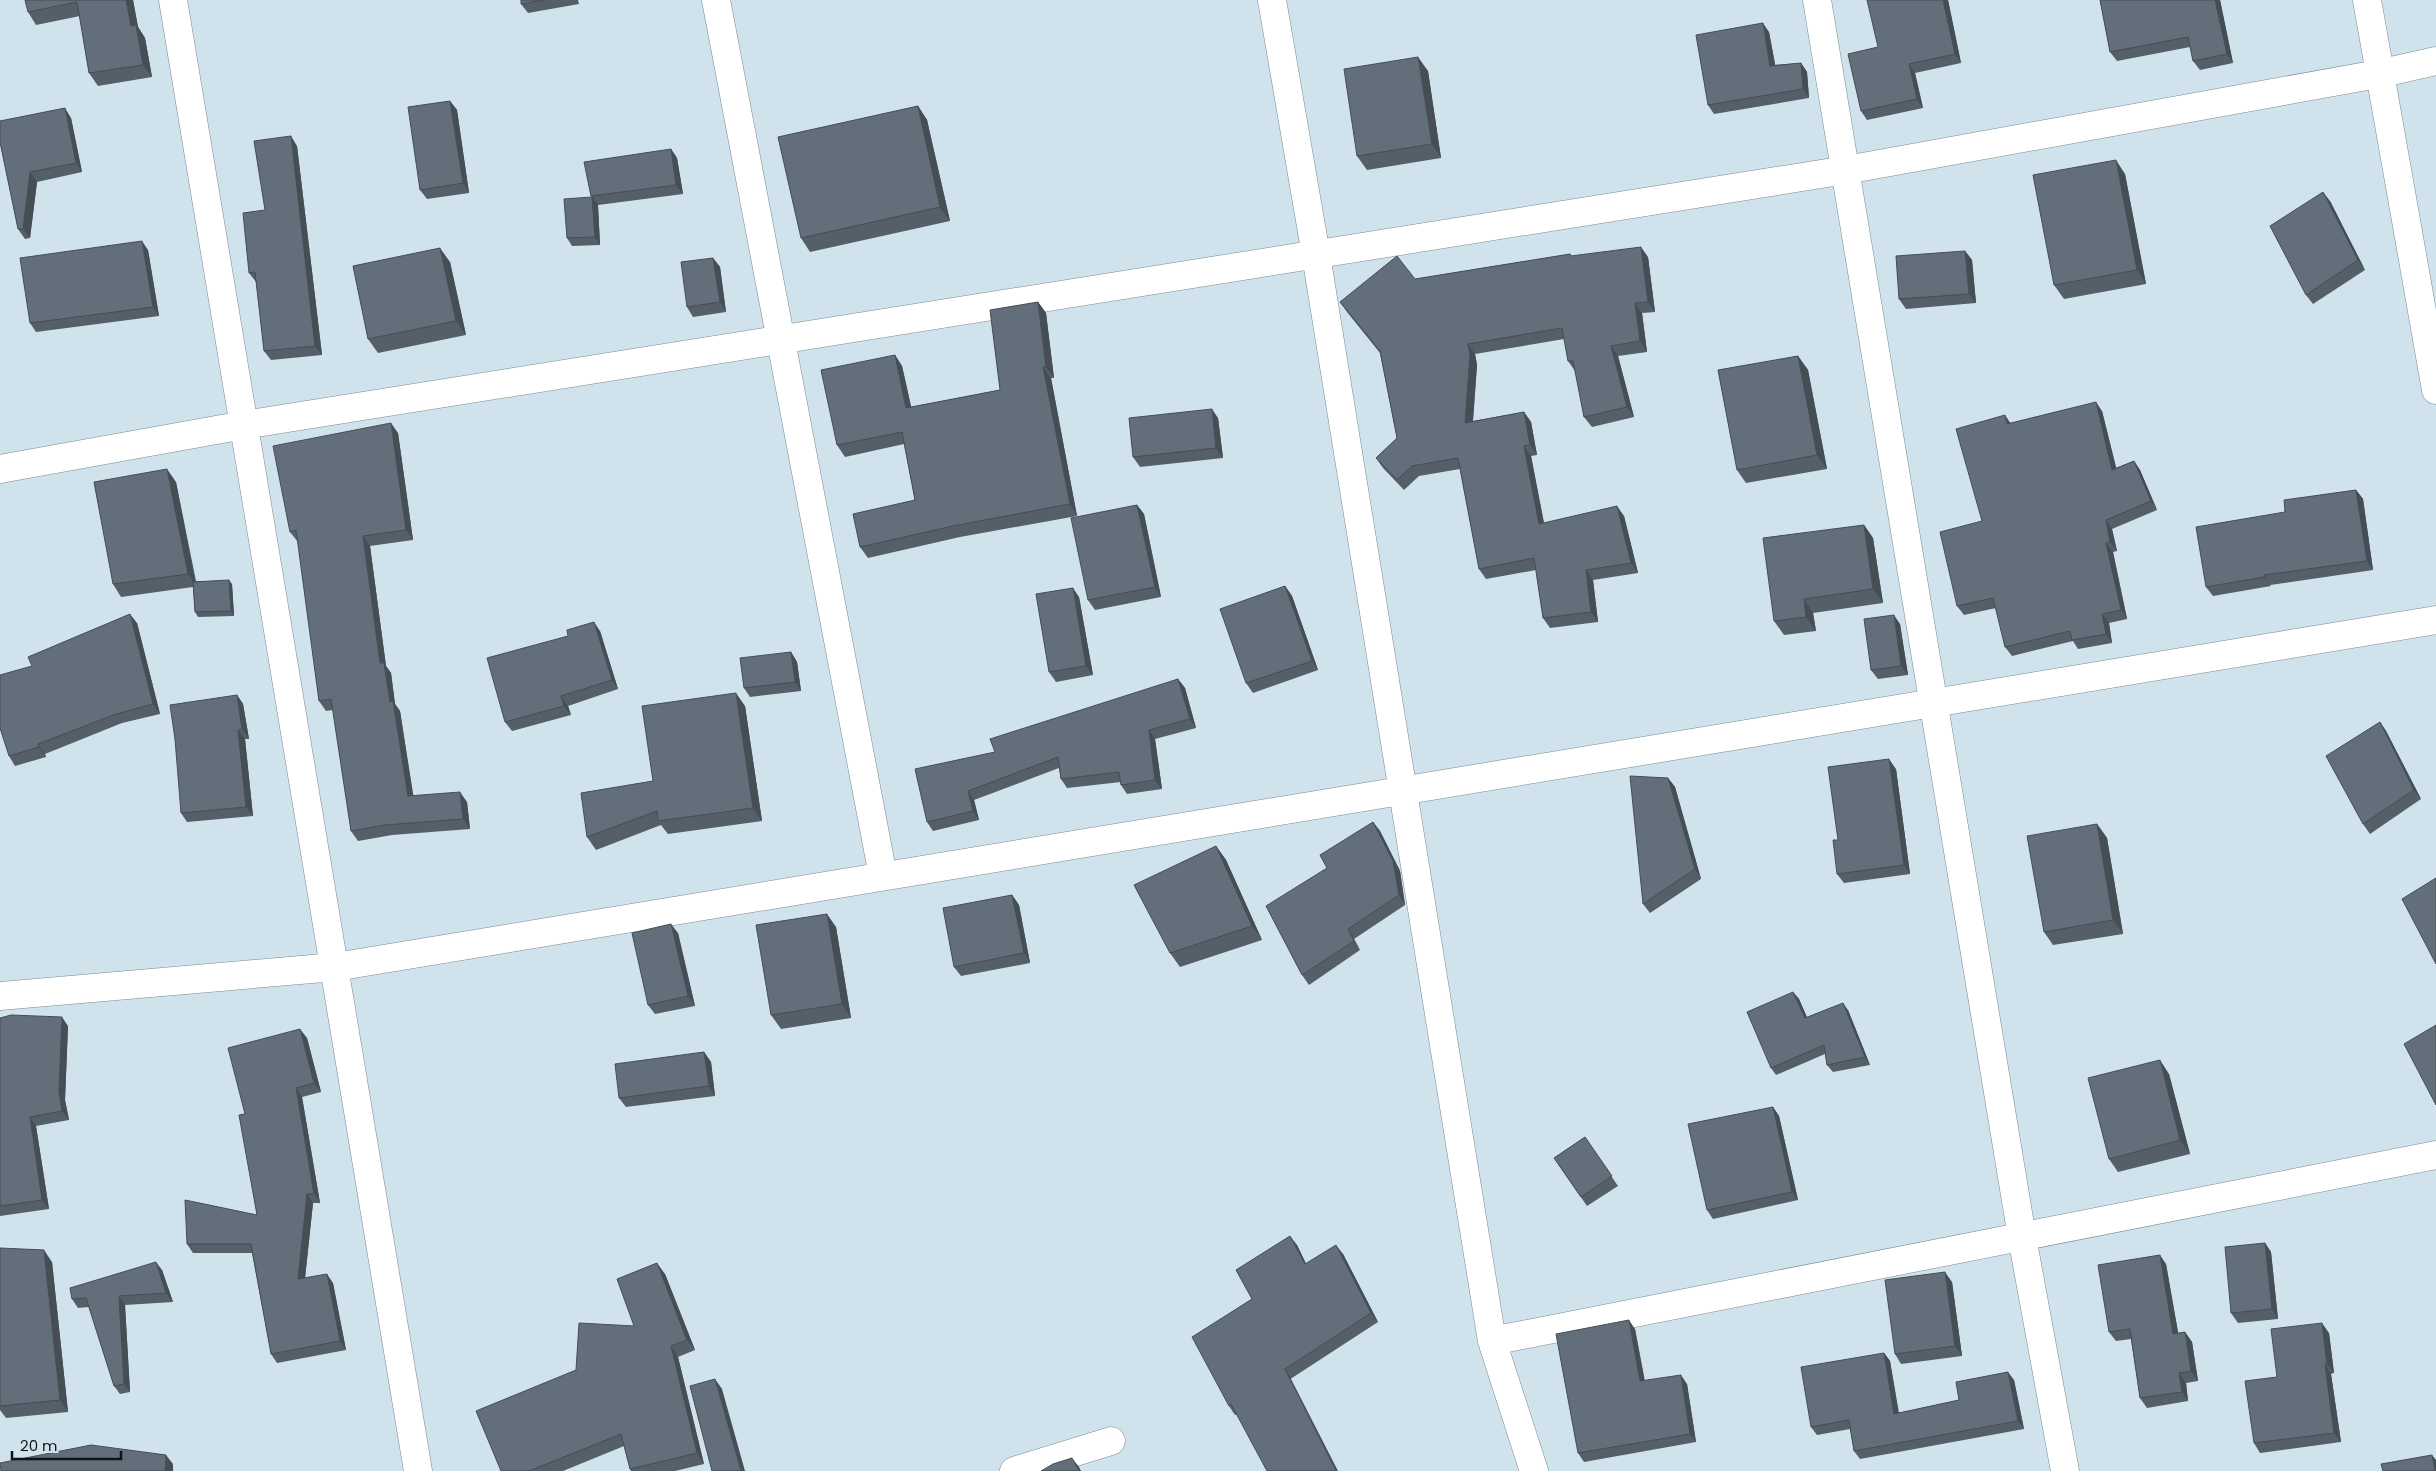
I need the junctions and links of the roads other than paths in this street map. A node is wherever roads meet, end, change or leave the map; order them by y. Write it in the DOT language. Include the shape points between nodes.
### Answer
graph roads {
  1 [pos="173,0"];
  2 [pos="716,0"];
  3 [pos="1272,0"];
  4 [pos="1817,0"];
  5 [pos="2367,0"];
  6 [pos="2436,61"];
  7 [pos="2378,74"];
  8 [pos="1846,170"];
  9 [pos="1316,255"];
  10 [pos="780,340"];
  11 [pos="2436,390"];
  12 [pos="244,425"];
  13 [pos="0,470"];
  14 [pos="2436,620"];
  15 [pos="1933,703"];
  16 [pos="1401,791"];
  17 [pos="883,876"];
  18 [pos="335,967"];
  19 [pos="0,996"];
  20 [pos="2436,1155"];
  21 [pos="2022,1236"];
  22 [pos="1492,1341"];
  23 [pos="1110,1441"];
  24 [pos="418,1471"];
  25 [pos="1014,1471"];
  26 [pos="1534,1471"];
  27 [pos="2065,1471"];
  1 -- 12 [label="street"];
  2 -- 10 [label="street"];
  3 -- 9 [label="street"];
  4 -- 8 [label="street"];
  5 -- 7 [label="street"];
  6 -- 7 [label="street"];
  7 -- 8 [label="street"];
  7 -- 11 [label="street"];
  8 -- 9 [label="street"];
  8 -- 15 [label="street"];
  9 -- 10 [label="street"];
  9 -- 16 [label="street"];
  10 -- 12 [label="street"];
  10 -- 17 [label="street"];
  12 -- 13 [label="street"];
  12 -- 18 [label="street"];
  14 -- 15 [label="street"];
  15 -- 16 [label="street"];
  15 -- 21 [label="street"];
  16 -- 17 [label="street"];
  16 -- 22 [label="street"];
  17 -- 18 [label="street"];
  18 -- 19 [label="street"];
  18 -- 24 [label="street"];
  20 -- 21 [label="street"];
  21 -- 22 [label="street"];
  21 -- 27 [label="street"];
  22 -- 26 [label="street"];
  23 -- 25 [label="street"];
}
